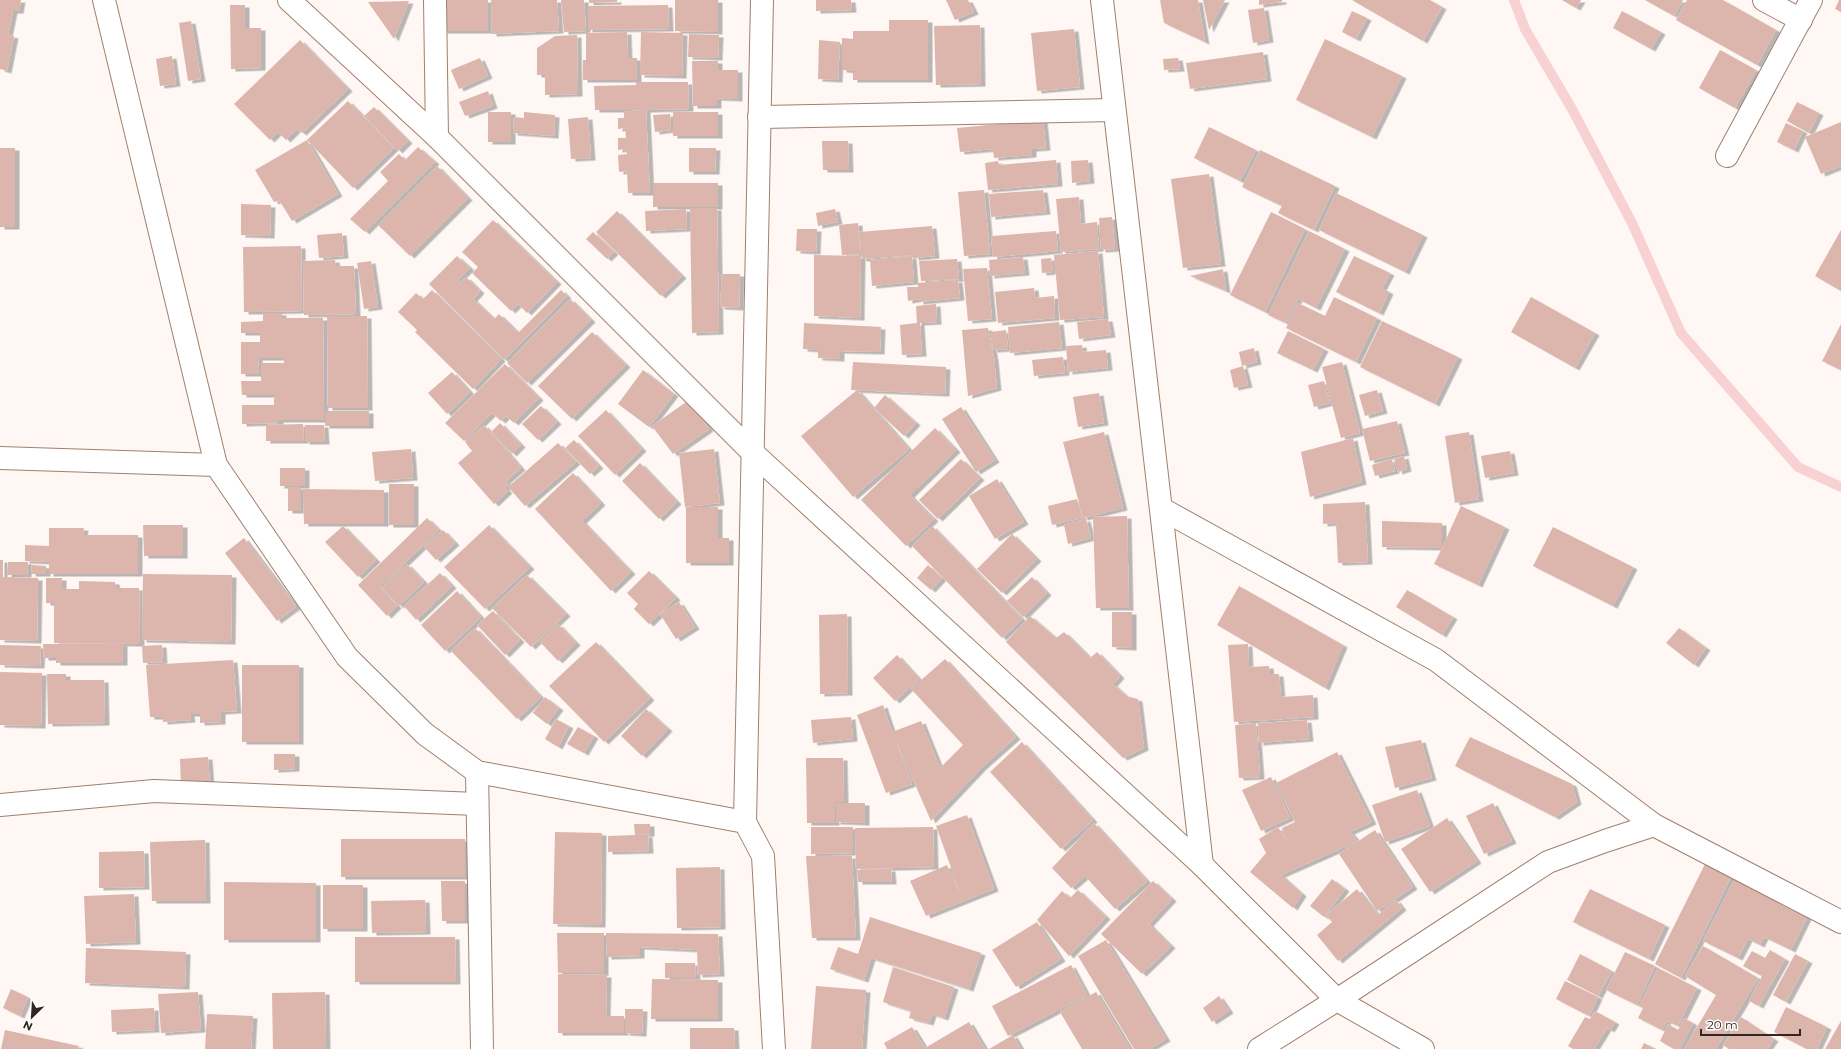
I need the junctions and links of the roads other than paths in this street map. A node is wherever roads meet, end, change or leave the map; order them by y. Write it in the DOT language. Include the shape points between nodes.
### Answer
graph roads {
  1 [pos="104,0"];
  2 [pos="289,0"];
  3 [pos="435,0"];
  4 [pos="762,0"];
  5 [pos="1102,0"];
  6 [pos="1764,0"];
  7 [pos="1811,0"];
  8 [pos="1801,20"];
  9 [pos="1114,110"];
  10 [pos="759,117"];
  11 [pos="436,138"];
  12 [pos="1727,156"];
  13 [pos="753,453"];
  14 [pos="0,458"];
  15 [pos="216,465"];
  16 [pos="1162,509"];
  17 [pos="477,772"];
  18 [pos="478,804"];
  19 [pos="0,805"];
  20 [pos="745,822"];
  21 [pos="1654,825"];
  22 [pos="1202,865"];
  23 [pos="1841,922"];
  24 [pos="1337,1000"];
  25 [pos="482,1049"];
  26 [pos="774,1049"];
  27 [pos="1259,1049"];
  28 [pos="1423,1049"];
  1 -- 15 [label="street"];
  2 -- 11 [label="street"];
  3 -- 11 [label="street"];
  4 -- 10 [label="street"];
  5 -- 9 [label="street"];
  6 -- 8 [label="street"];
  7 -- 8 [label="street"];
  8 -- 12 [label="street"];
  9 -- 10 [label="street"];
  9 -- 16 [label="street"];
  10 -- 13 [label="street"];
  11 -- 13 [label="street"];
  13 -- 20 [label="street"];
  13 -- 22 [label="street"];
  14 -- 15 [label="street"];
  15 -- 17 [label="street" via="347,657 425,734"];
  16 -- 21 [label="street" via="1436,660"];
  16 -- 22 [label="street"];
  17 -- 18 [label="street"];
  17 -- 20 [label="street"];
  18 -- 19 [label="street" via="154,791"];
  18 -- 25 [label="street"];
  20 -- 26 [label="street" via="763,856"];
  21 -- 23 [label="street"];
  21 -- 24 [label="street" via="1548,862"];
  22 -- 24 [label="street"];
  24 -- 27 [label="street"];
  24 -- 28 [label="street"];
}
